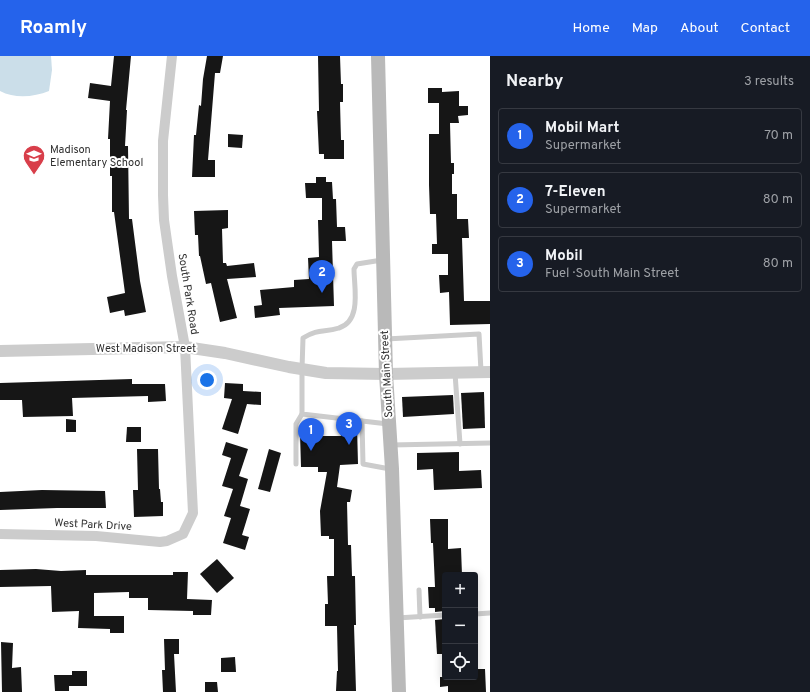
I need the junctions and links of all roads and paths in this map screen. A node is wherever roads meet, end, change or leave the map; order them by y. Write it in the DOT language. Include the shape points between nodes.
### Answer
graph roads {
  1 [pos="172,56"];
  2 [pos="378,56"];
  3 [pos="382,260"];
  4 [pos="385,339"];
  5 [pos="185,348"];
  6 [pos="0,351"];
  7 [pos="302,369"];
  8 [pos="485,372"];
  9 [pos="455,373"];
  10 [pos="386,374"];
  11 [pos="302,414"];
  12 [pos="362,421"];
  13 [pos="389,424"];
  14 [pos="390,444"];
  15 [pos="460,444"];
  16 [pos="490,444"];
  17 [pos="296,464"];
  18 [pos="392,469"];
  19 [pos="0,534"];
  20 [pos="183,534"];
  21 [pos="419,590"];
  22 [pos="490,613"];
  23 [pos="478,614"];
  24 [pos="442,615"];
  25 [pos="420,617"];
  26 [pos="396,618"];
  27 [pos="399,692"];
  1 -- 5 [label="street, South Park Road" via="162,141 164,220"];
  2 -- 3 [label="main road, South Main Street"];
  3 -- 4 [label="main road, South Main Street"];
  3 -- 7 [label="lane" via="357,264 354,269 353,315 339,328 320,330 303,338"];
  4 -- 8 [label="lane" via="479,334"];
  4 -- 10 [label="main road, South Main Street"];
  5 -- 6 [label="street, West Madison Street"];
  5 -- 7 [label="street, West Madison Street" via="225,353"];
  5 -- 20 [label="street, South Park Road" via="193,513"];
  7 -- 10 [label="street, West Madison Street" via="326,373"];
  7 -- 11 [label="lane"];
  8 -- 9 [label="street, West Madison Street"];
  9 -- 10 [label="street, West Madison Street"];
  9 -- 15 [label="lane"];
  10 -- 13 [label="main road, South Main Street"];
  11 -- 12 [label="lane"];
  11 -- 17 [label="lane" via="296,424"];
  12 -- 13 [label="lane"];
  12 -- 18 [label="lane" via="363,464"];
  13 -- 14 [label="main road, South Main Street"];
  14 -- 15 [label="lane"];
  14 -- 18 [label="main road, South Main Street"];
  15 -- 16 [label="lane"];
  18 -- 26 [label="main road, South Main Street"];
  19 -- 20 [label="street, West Park Drive" via="96,536 160,542"];
  21 -- 25 [label="lane"];
  22 -- 23 [label="lane"];
  24 -- 25 [label="lane"];
  25 -- 26 [label="lane"];
  26 -- 27 [label="main road, South Main Street"];
}
